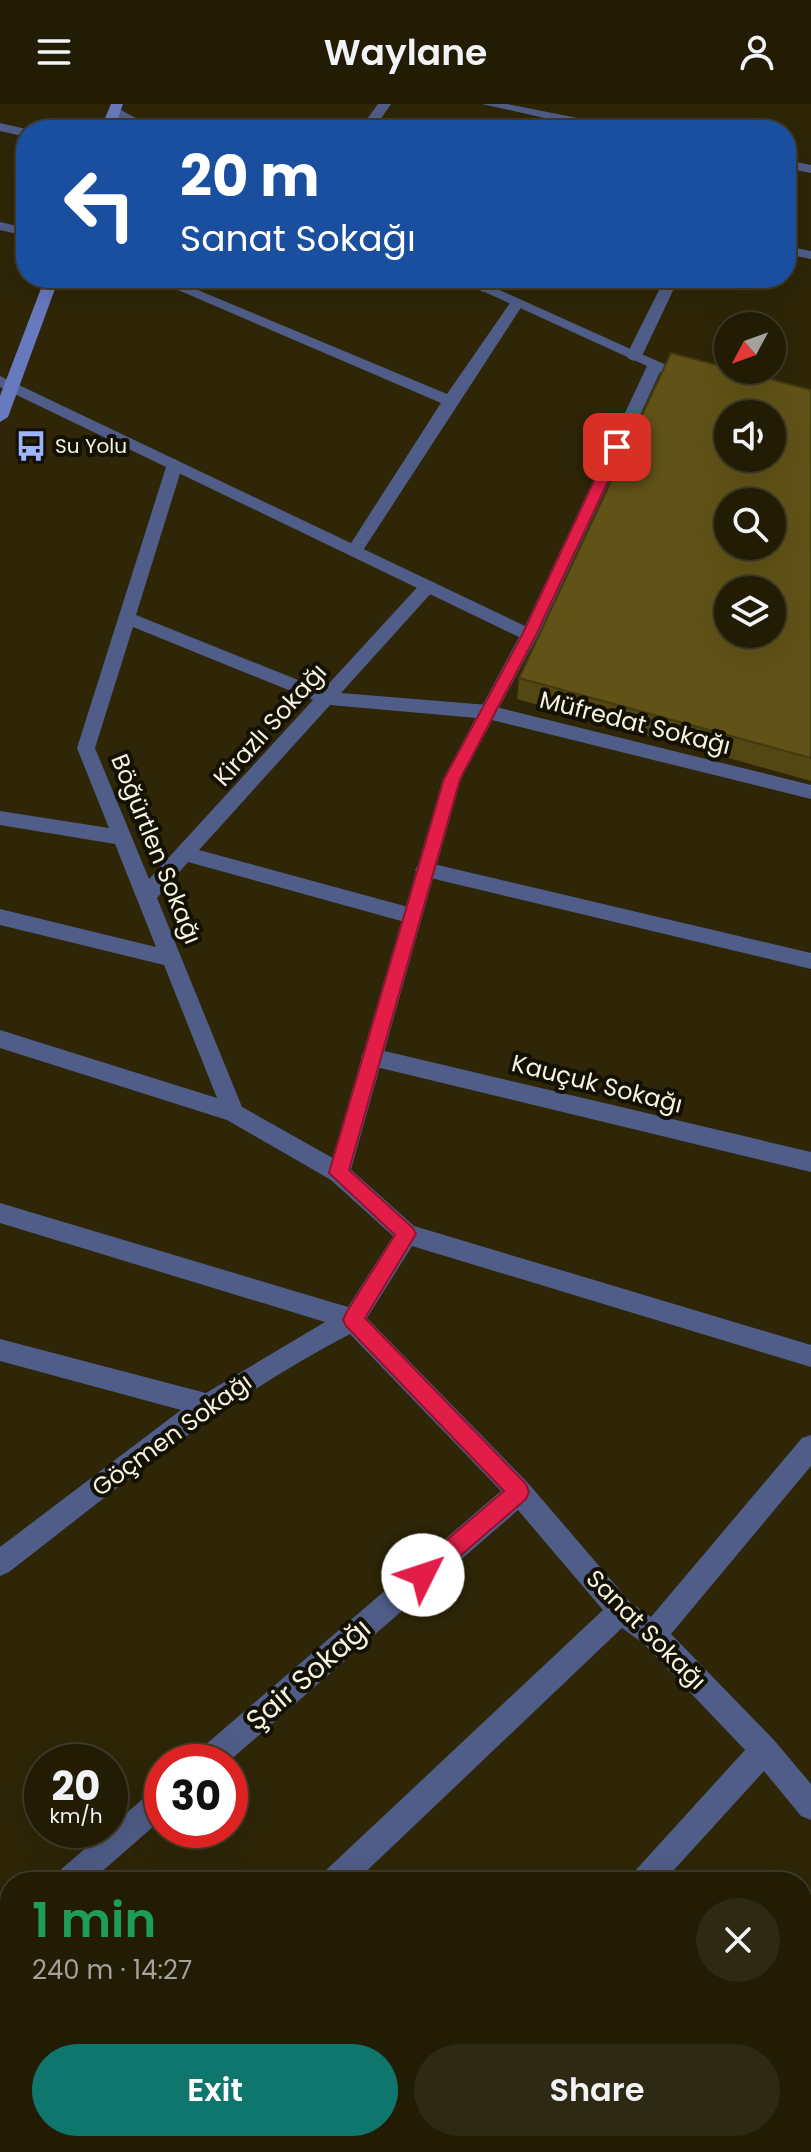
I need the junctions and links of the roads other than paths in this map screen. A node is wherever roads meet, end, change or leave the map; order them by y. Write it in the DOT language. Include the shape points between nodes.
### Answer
graph roads {
  1 [pos="488,104"];
  2 [pos="115,108"];
  3 [pos="135,120"];
  4 [pos="568,120"];
  5 [pos="48,288"];
  6 [pos="181,288"];
  7 [pos="494,288"];
  8 [pos="667,288"];
  9 [pos="517,303"];
  10 [pos="634,356"];
  11 [pos="655,366"];
  12 [pos="685,374"];
  13 [pos="6,383"];
  14 [pos="450,401"];
  15 [pos="0,417"];
  16 [pos="175,464"];
  17 [pos="354,551"];
  18 [pos="428,586"];
  19 [pos="127,618"];
  20 [pos="529,635"];
  21 [pos="326,698"];
  22 [pos="488,712"];
  23 [pos="811,792"];
  24 [pos="0,818"];
  25 [pos="123,838"];
  26 [pos="185,854"];
  27 [pos="425,870"];
  28 [pos="146,896"];
  29 [pos="412,916"];
  30 [pos="0,917"];
  31 [pos="172,959"];
  32 [pos="811,961"];
  33 [pos="0,1039"];
  34 [pos="372,1057"];
  35 [pos="234,1113"];
  36 [pos="811,1162"];
  37 [pos="339,1173"];
  38 [pos="0,1213"];
  39 [pos="407,1234"];
  40 [pos="353,1320"];
  41 [pos="0,1350"];
  42 [pos="811,1356"];
  43 [pos="207,1405"];
  44 [pos="811,1447"];
  45 [pos="519,1492"];
  46 [pos="0,1563"];
  47 [pos="621,1611"];
  48 [pos="653,1635"];
  49 [pos="228,1744"];
  50 [pos="764,1750"];
  51 [pos="811,1806"];
  52 [pos="144,1817"];
  53 [pos="80,1872"];
  54 [pos="345,1872"];
  55 [pos="653,1872"];
  1 -- 4 [label="street"];
  2 -- 3 [label="street"];
  5 -- 13 [label="main road"];
  6 -- 14 [label="street"];
  7 -- 9 [label="street"];
  8 -- 10 [label="street"];
  9 -- 10 [label="street"];
  9 -- 14 [label="street"];
  10 -- 11 [label="street"];
  11 -- 12 [label="street"];
  11 -- 20 [label="street"];
  13 -- 15 [label="main road"];
  13 -- 16 [label="street"];
  14 -- 17 [label="street"];
  16 -- 17 [label="street"];
  16 -- 19 [label="street, Böğürtlen Sokağı"];
  17 -- 18 [label="street"];
  18 -- 20 [label="street"];
  18 -- 21 [label="street, Kirazlı Sokağı"];
  19 -- 21 [label="street, Müfredat Sokağı"];
  19 -- 25 [label="street, Böğürtlen Sokağı" via="86,748"];
  20 -- 22 [label="street"];
  21 -- 22 [label="street, Müfredat Sokağı"];
  21 -- 26 [label="street, Kirazlı Sokağı"];
  22 -- 23 [label="street, Müfredat Sokağı"];
  22 -- 27 [label="street" via="452,779"];
  24 -- 25 [label="street"];
  25 -- 28 [label="street, Böğürtlen Sokağı"];
  26 -- 28 [label="street, Kirazlı Sokağı"];
  26 -- 29 [label="street"];
  27 -- 29 [label="street"];
  27 -- 32 [label="street"];
  28 -- 31 [label="street, Böğürtlen Sokağı"];
  29 -- 34 [label="street"];
  30 -- 31 [label="street"];
  31 -- 35 [label="street, Böğürtlen Sokağı"];
  33 -- 35 [label="street"];
  34 -- 36 [label="street, Kauçuk Sokağı"];
  34 -- 37 [label="street"];
  35 -- 37 [label="street"];
  37 -- 39 [label="street"];
  38 -- 40 [label="street"];
  39 -- 40 [label="street"];
  39 -- 42 [label="street"];
  40 -- 43 [label="street, Göçmen Sokağı" via="301,1344"];
  40 -- 45 [label="street, Sanat Sokağı"];
  41 -- 43 [label="street"];
  43 -- 46 [label="street, Göçmen Sokağı"];
  44 -- 48 [label="street"];
  45 -- 47 [label="street, Sanat Sokağı"];
  45 -- 49 [label="street, Şair Sokağı"];
  47 -- 48 [label="street, Sanat Sokağı"];
  47 -- 54 [label="street"];
  48 -- 50 [label="street, Sanat Sokağı"];
  50 -- 51 [label="street, Sanat Sokağı"];
  50 -- 55 [label="street"];
  52 -- 53 [label="street"];
}
